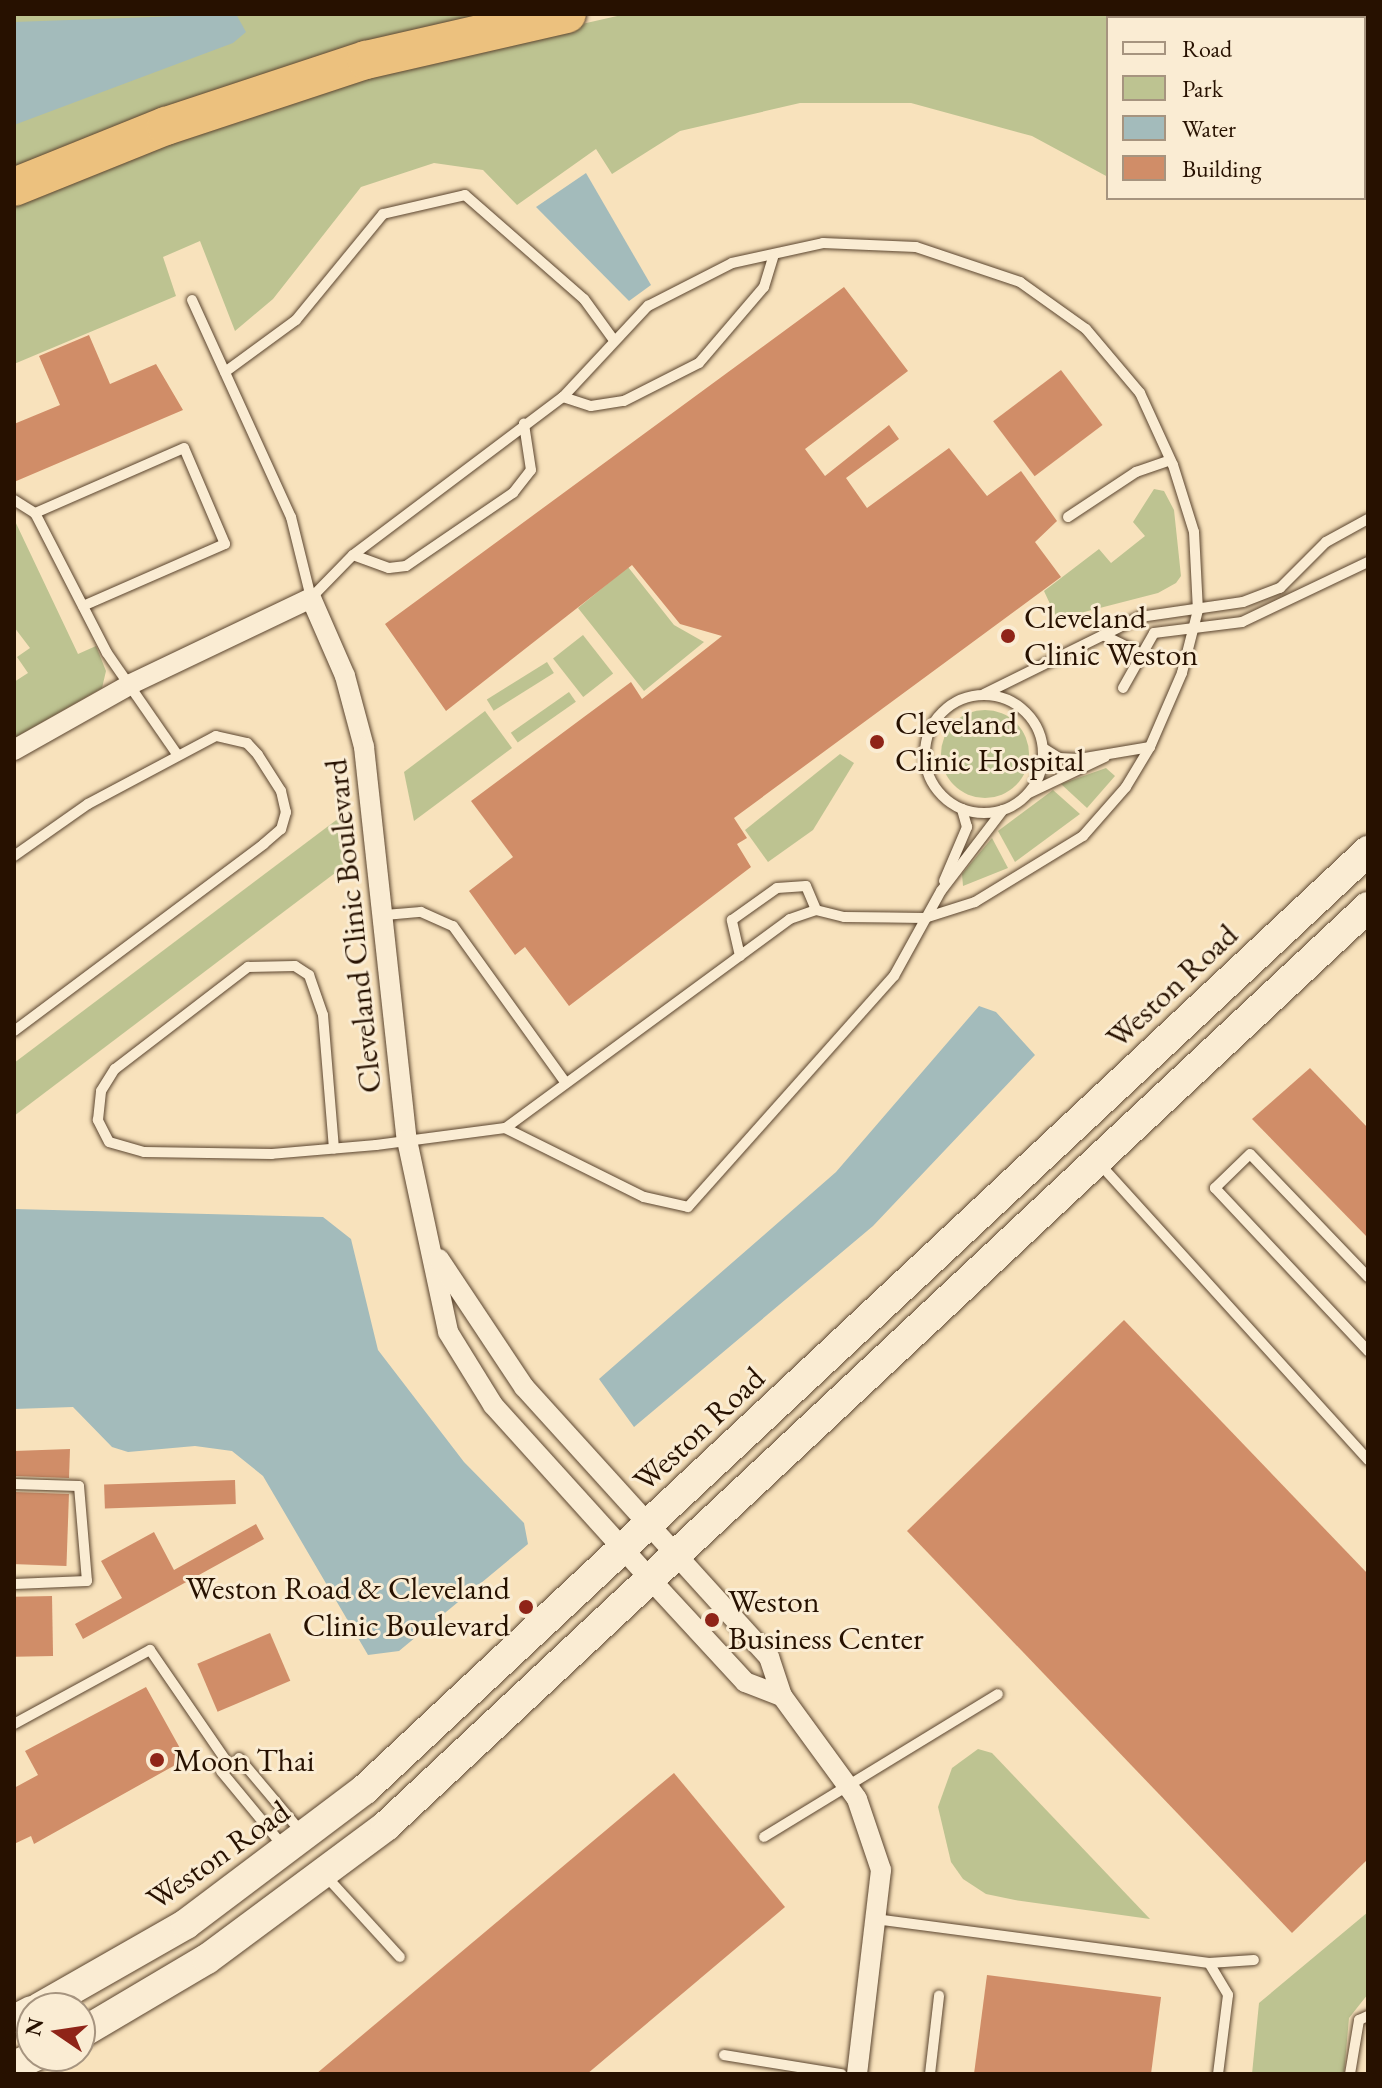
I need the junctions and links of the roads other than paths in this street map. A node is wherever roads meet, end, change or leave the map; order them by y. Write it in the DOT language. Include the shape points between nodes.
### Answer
graph roads {
  1 [pos="567,14"];
  2 [pos="14,187"];
  3 [pos="774,254"];
  4 [pos="192,300"];
  5 [pos="613,339"];
  6 [pos="225,372"];
  7 [pos="563,397"];
  8 [pos="524,424"];
  9 [pos="1170,460"];
  10 [pos="14,500"];
  11 [pos="35,513"];
  12 [pos="1068,517"];
  13 [pos="1368,519"];
  14 [pos="353,555"];
  15 [pos="1368,562"];
  16 [pos="311,598"];
  17 [pos="83,606"];
  18 [pos="1198,610"];
  19 [pos="1195,627"];
  20 [pos="1103,635"];
  21 [pos="1140,653"];
  22 [pos="131,684"];
  23 [pos="1123,688"];
  24 [pos="984,694"];
  25 [pos="1150,747"];
  26 [pos="1043,748"];
  27 [pos="14,750"];
  28 [pos="177,754"];
  29 [pos="1110,754"];
  30 [pos="1028,794"];
  31 [pos="962,809"];
  32 [pos="1003,810"];
  33 [pos="1368,851"];
  34 [pos="14,856"];
  35 [pos="941,891"];
  36 [pos="1368,907"];
  37 [pos="816,910"];
  38 [pos="385,915"];
  39 [pos="925,918"];
  40 [pos="740,956"];
  41 [pos="14,1031"];
  42 [pos="566,1083"];
  43 [pos="505,1128"];
  44 [pos="407,1140"];
  45 [pos="334,1149"];
  46 [pos="1098,1161"];
  47 [pos="434,1252"];
  48 [pos="1368,1277"];
  49 [pos="1368,1351"];
  50 [pos="1368,1460"];
  51 [pos="14,1484"];
  52 [pos="651,1523"];
  53 [pos="625,1547"];
  54 [pos="676,1556"];
  55 [pos="651,1580"];
  56 [pos="14,1584"];
  57 [pos="998,1694"];
  58 [pos="782,1696"];
  59 [pos="14,1724"];
  60 [pos="230,1765"];
  61 [pos="848,1782"];
  62 [pos="764,1837"];
  63 [pos="296,1845"];
  64 [pos="325,1875"];
  65 [pos="875,1919"];
  66 [pos="400,1957"];
  67 [pos="1254,1960"];
  68 [pos="1209,1963"];
  69 [pos="67,1992"];
  70 [pos="939,1996"];
  71 [pos="1368,2016"];
  72 [pos="96,2025"];
  73 [pos="724,2055"];
  74 [pos="841,2074"];
  75 [pos="857,2074"];
  76 [pos="930,2074"];
  77 [pos="1218,2074"];
  78 [pos="1350,2074"];
  1 -- 2 [label="highway" via="366,60 166,126"];
  3 -- 5 [label="lane" via="732,263 648,306"];
  3 -- 7 [label="lane" via="764,287 699,363 624,401 591,406"];
  3 -- 9 [label="lane" via="823,243 916,247 1020,282 1086,329 1140,393"];
  4 -- 6 [label="lane"];
  5 -- 6 [label="lane" via="584,299 465,195 383,214 296,320"];
  5 -- 7 [label="lane"];
  6 -- 16 [label="lane" via="291,517"];
  7 -- 8 [label="lane"];
  8 -- 14 [label="lane"];
  8 -- 14 [label="lane" via="531,470 513,493 406,566 389,568"];
  9 -- 12 [label="lane" via="1136,472"];
  9 -- 18 [label="lane" via="1194,532"];
  10 -- 11 [label="lane"];
  11 -- 17 [label="lane"];
  11 -- 17 [label="lane" via="184,448 225,544"];
  13 -- 18 [label="lane" via="1326,542 1280,588"];
  14 -- 16 [label="lane"];
  15 -- 19 [label="lane" via="1242,622"];
  16 -- 22 [label="street"];
  16 -- 38 [label="street, Cleveland Clinic Boulevard" via="357,713"];
  17 -- 22 [label="lane"];
  18 -- 19 [label="lane"];
  18 -- 20 [label="lane" via="1140,617"];
  19 -- 21 [label="lane" via="1154,633"];
  19 -- 25 [label="lane"];
  20 -- 21 [label="lane"];
  20 -- 24 [label="lane"];
  21 -- 23 [label="lane"];
  22 -- 27 [label="street"];
  22 -- 28 [label="lane"];
  24 -- 26 [label="lane" via="1020,706 1033,720"];
  24 -- 31 [label="lane" via="948,707 927,738 929,777"];
  25 -- 29 [label="lane"];
  25 -- 39 [label="lane" via="1126,787 1083,836 975,902"];
  26 -- 29 [label="lane" via="1059,758"];
  26 -- 30 [label="lane" via="1043,764"];
  28 -- 34 [label="lane" via="88,804"];
  28 -- 41 [label="lane" via="216,736 247,743 281,791 286,812 281,829"];
  29 -- 30 [label="lane"];
  30 -- 32 [label="lane"];
  31 -- 32 [label="lane"];
  31 -- 35 [label="lane" via="967,827"];
  32 -- 35 [label="lane"];
  33 -- 52 [label="main road, Weston Road"];
  35 -- 39 [label="lane"];
  36 -- 46 [label="main road"];
  37 -- 39 [label="lane" via="844,917"];
  37 -- 40 [label="lane" via="790,919"];
  37 -- 40 [label="lane" via="806,886 777,888 732,920"];
  38 -- 42 [label="lane" via="421,912 453,926"];
  38 -- 44 [label="street, Cleveland Clinic Boulevard"];
  39 -- 43 [label="lane" via="894,976 861,1017 688,1207 644,1197"];
  40 -- 42 [label="lane"];
  42 -- 43 [label="lane"];
  43 -- 44 [label="lane"];
  44 -- 45 [label="lane"];
  44 -- 47 [label="street, Cleveland Clinic Boulevard"];
  45 -- 45 [label="lane" via="323,1015 309,975 295,966 248,967 118,1067 101,1091 98,1120 109,1142 124,1149"];
  46 -- 50 [label="lane"];
  46 -- 54 [label="main road"];
  47 -- 52 [label="street, Cleveland Clinic Boulevard" via="524,1387"];
  47 -- 53 [label="street, Cleveland Clinic Boulevard" via="448,1332 476,1381"];
  48 -- 49 [label="lane" via="1250,1154 1215,1188"];
  51 -- 56 [label="lane" via="79,1486 87,1581"];
  52 -- 53 [label="main road, Weston Road"];
  52 -- 54 [label="street, Cleveland Clinic Boulevard"];
  53 -- 55 [label="street, Cleveland Clinic Boulevard"];
  53 -- 63 [label="main road, Weston Road"];
  54 -- 55 [label="main road"];
  54 -- 58 [label="street, Cleveland Clinic Boulevard" via="769,1657"];
  55 -- 58 [label="street, Cleveland Clinic Boulevard" via="745,1682"];
  55 -- 64 [label="main road" via="426,1791"];
  57 -- 61 [label="lane"];
  58 -- 61 [label="street"];
  59 -- 60 [label="lane" via="150,1650"];
  60 -- 63 [label="lane"];
  60 -- 63 [label="lane"];
  61 -- 62 [label="lane"];
  61 -- 65 [label="street" via="881,1870"];
  63 -- 69 [label="main road, Weston Road" via="186,1924"];
  64 -- 66 [label="lane"];
  64 -- 72 [label="main road" via="207,1959"];
  65 -- 68 [label="lane"];
  65 -- 75 [label="street"];
  67 -- 68 [label="lane"];
  68 -- 77 [label="lane" via="1228,1995"];
  70 -- 76 [label="lane"];
  71 -- 78 [label="lane" via="1359,2020"];
  73 -- 74 [label="lane"];
}
